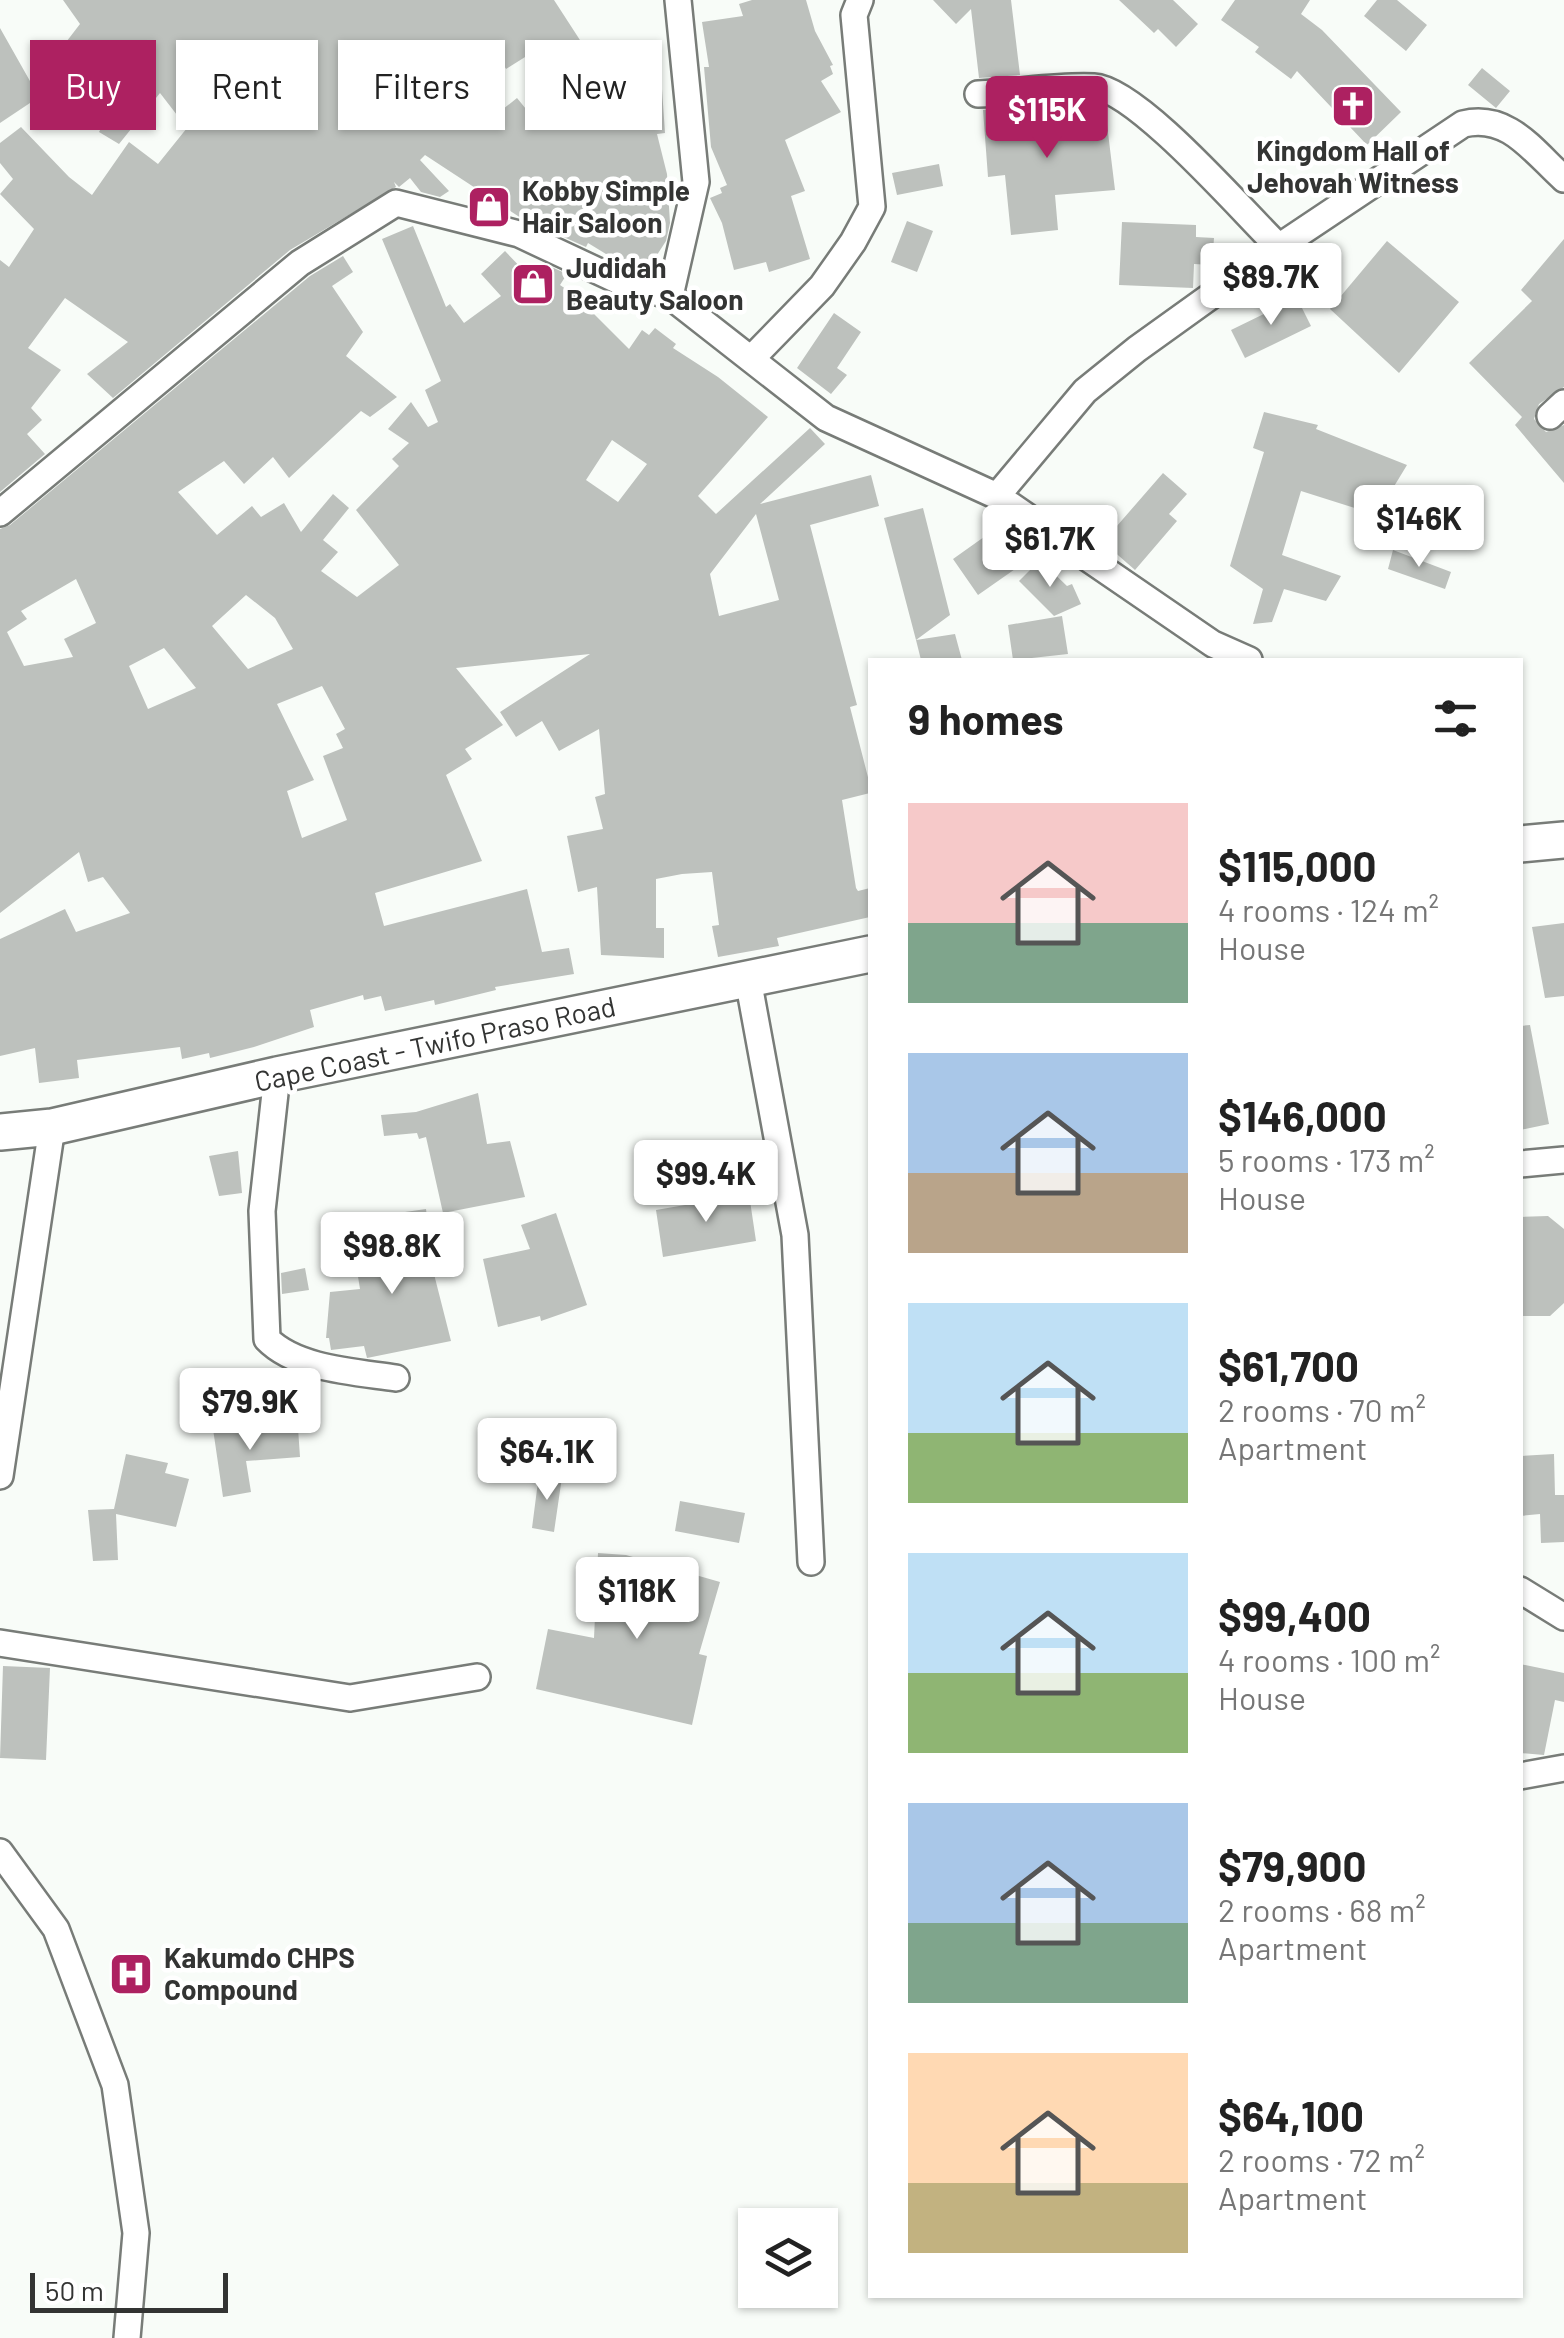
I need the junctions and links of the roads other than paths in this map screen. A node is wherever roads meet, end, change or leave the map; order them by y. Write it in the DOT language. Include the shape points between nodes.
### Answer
graph roads {
  1 [pos="678,0"];
  2 [pos="860,0"];
  3 [pos="978,94"];
  4 [pos="1564,179"];
  5 [pos="1279,246"];
  6 [pos="670,296"];
  7 [pos="752,358"];
  8 [pos="997,496"];
  9 [pos="0,513"];
  10 [pos="1244,658"];
  11 [pos="1523,840"];
  12 [pos="1564,840"];
  13 [pos="868,954"];
  14 [pos="748,979"];
  15 [pos="277,1075"];
  16 [pos="52,1128"];
  17 [pos="0,1132"];
  18 [pos="1564,1160"];
  19 [pos="1523,1164"];
  20 [pos="12,1325"];
  21 [pos="396,1378"];
  22 [pos="0,1476"];
  23 [pos="811,1562"];
  24 [pos="1523,1592"];
  25 [pos="1564,1617"];
  26 [pos="0,1644"];
  27 [pos="477,1678"];
  28 [pos="1564,1768"];
  29 [pos="1523,1775"];
  30 [pos="0,1852"];
  31 [pos="127,2338"];
  1 -- 6 [label="street" via="696,182"];
  2 -- 7 [label="street" via="854,15 872,207 822,286"];
  3 -- 5 [label="street" via="1096,87 1116,92 1164,129"];
  4 -- 5 [label="street" via="1502,124 1484,119 1463,124"];
  5 -- 8 [label="street" via="1085,391"];
  6 -- 7 [label="street"];
  6 -- 9 [label="street" via="519,234 396,203 300,264"];
  7 -- 8 [label="street" via="826,418"];
  8 -- 10 [label="street" via="1212,644"];
  11 -- 12 [label="main road"];
  13 -- 14 [label="main road, Cape Coast - Twifo Praso Road"];
  14 -- 15 [label="main road, Cape Coast - Twifo Praso Road"];
  14 -- 23 [label="street" via="795,1235"];
  15 -- 16 [label="main road, Cape Coast - Twifo Praso Road"];
  15 -- 21 [label="street" via="262,1211 267,1339 280,1352"];
  16 -- 17 [label="main road, Cape Coast - Twifo Praso Road"];
  16 -- 20 [label="street"];
  18 -- 19 [label="street"];
  20 -- 22 [label="street"];
  24 -- 25 [label="street"];
  26 -- 27 [label="street" via="350,1698"];
  28 -- 29 [label="street"];
  30 -- 31 [label="street" via="56,1928 115,2085 136,2234"];
}
